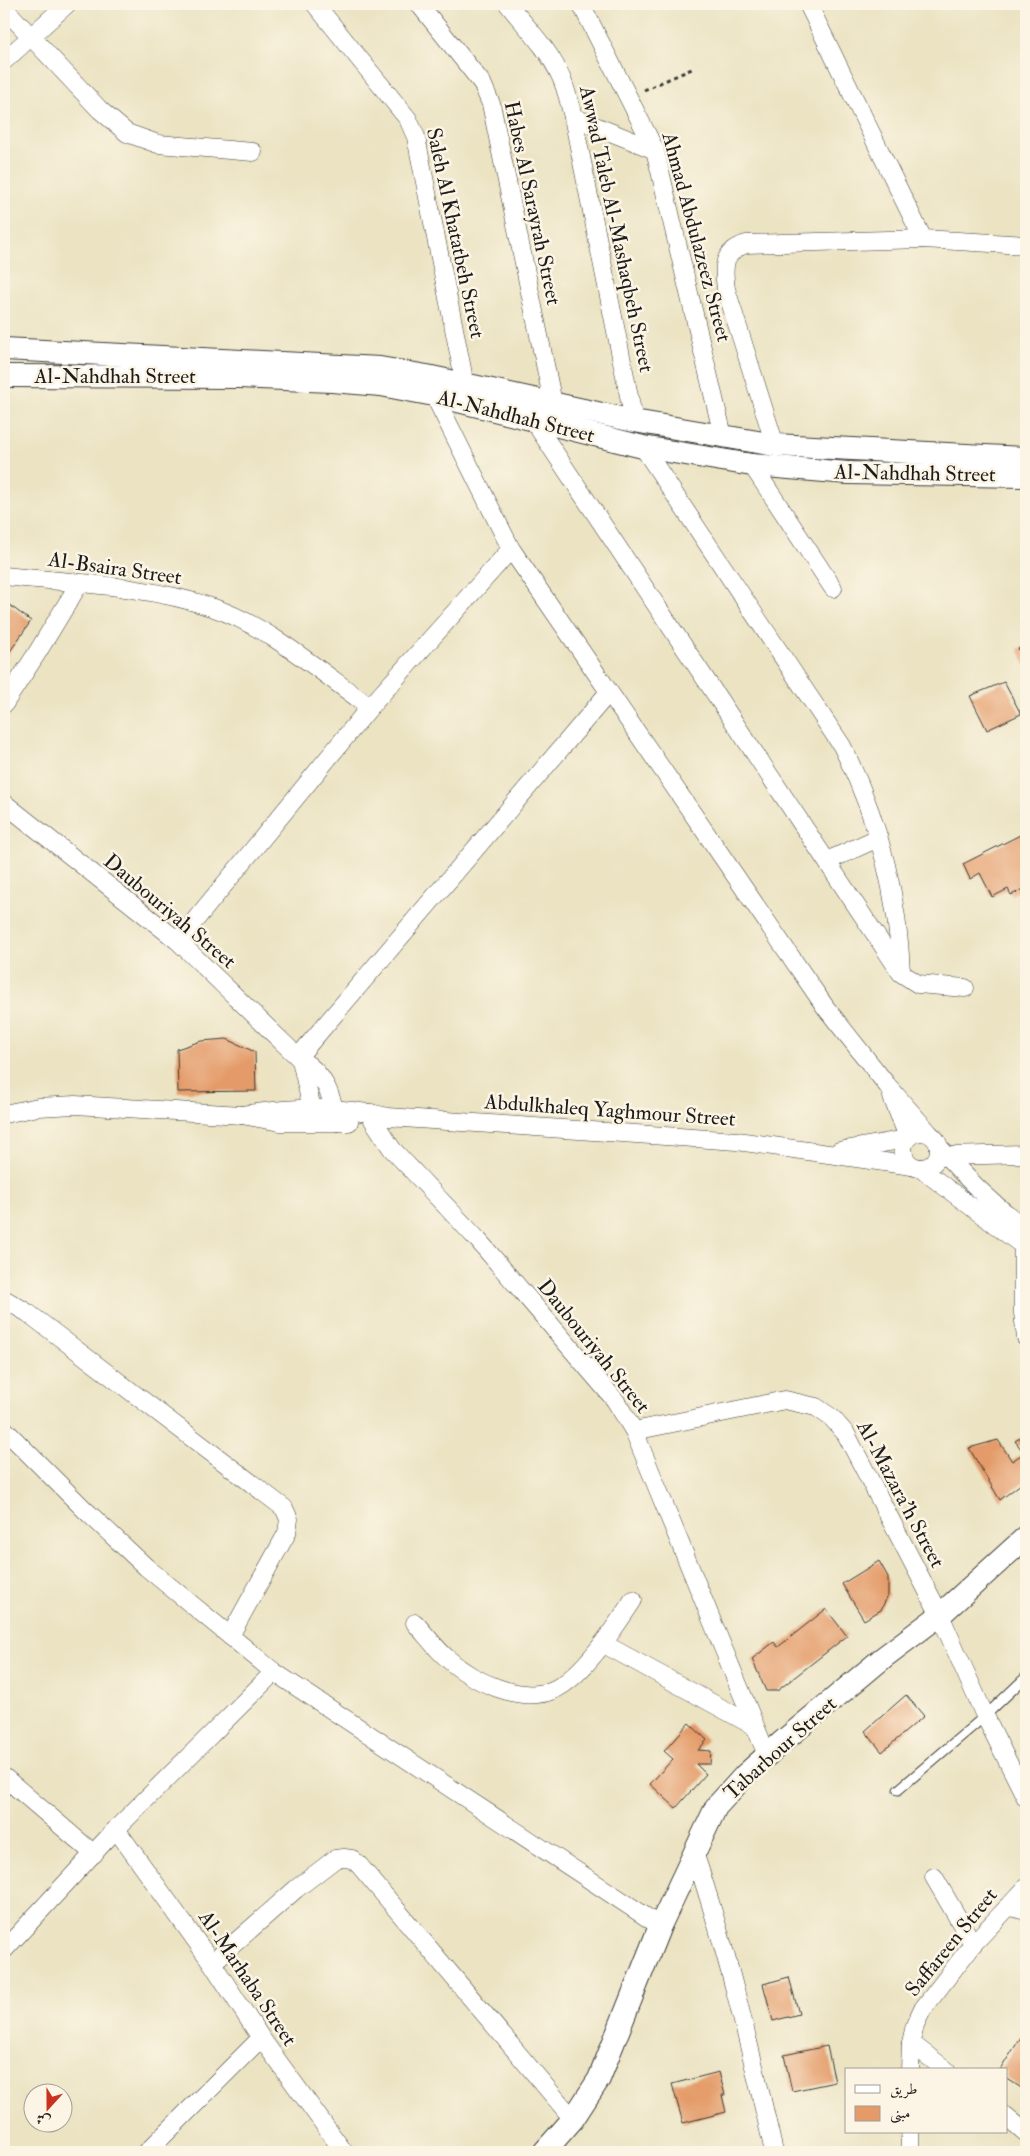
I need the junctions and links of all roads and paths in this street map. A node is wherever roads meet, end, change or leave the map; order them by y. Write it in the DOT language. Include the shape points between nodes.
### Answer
graph roads {
  1 [pos="67,4"];
  2 [pos="315,4"];
  3 [pos="419,4"];
  4 [pos="508,4"];
  5 [pos="808,4"];
  6 [pos="583,5"];
  7 [pos="4,8"];
  8 [pos="29,36"];
  9 [pos="4,61"];
  10 [pos="694,68"];
  11 [pos="630,97"];
  12 [pos="573,117"];
  13 [pos="655,150"];
  14 [pos="253,152"];
  15 [pos="923,239"];
  16 [pos="1026,245"];
  17 [pos="4,349"];
  18 [pos="4,376"];
  19 [pos="465,384"];
  20 [pos="434,395"];
  21 [pos="553,403"];
  22 [pos="533,420"];
  23 [pos="634,421"];
  24 [pos="723,436"];
  25 [pos="775,445"];
  26 [pos="643,447"];
  27 [pos="1026,458"];
  28 [pos="752,465"];
  29 [pos="1026,476"];
  30 [pos="511,549"];
  31 [pos="4,576"];
  32 [pos="78,584"];
  33 [pos="833,588"];
  34 [pos="609,692"];
  35 [pos="4,704"];
  36 [pos="370,707"];
  37 [pos="4,803"];
  38 [pos="878,838"];
  39 [pos="827,861"];
  40 [pos="178,941"];
  41 [pos="901,973"];
  42 [pos="965,988"];
  43 [pos="299,1059"];
  44 [pos="887,1085"];
  45 [pos="4,1114"];
  46 [pos="336,1115"];
  47 [pos="314,1116"];
  48 [pos="377,1117"];
  49 [pos="907,1138"];
  50 [pos="938,1145"];
  51 [pos="829,1153"];
  52 [pos="1026,1154"];
  53 [pos="916,1167"];
  54 [pos="1025,1241"];
  55 [pos="4,1299"];
  56 [pos="1026,1338"];
  57 [pos="4,1429"];
  58 [pos="634,1431"];
  59 [pos="1026,1537"];
  60 [pos="633,1600"];
  61 [pos="940,1615"];
  62 [pos="415,1623"];
  63 [pos="230,1636"];
  64 [pos="604,1644"];
  65 [pos="274,1672"];
  66 [pos="1026,1677"];
  67 [pos="985,1716"];
  68 [pos="754,1726"];
  69 [pos="767,1755"];
  70 [pos="4,1777"];
  71 [pos="898,1790"];
  72 [pos="1026,1798"];
  73 [pos="116,1829"];
  74 [pos="694,1852"];
  75 [pos="94,1854"];
  76 [pos="934,1877"];
  77 [pos="1026,1888"];
  78 [pos="1008,1906"];
  79 [pos="1026,1911"];
  80 [pos="660,1926"];
  81 [pos="974,1944"];
  82 [pos="4,1950"];
  83 [pos="212,1963"];
  84 [pos="261,2038"];
  85 [pos="911,2043"];
  86 [pos="910,2068"];
  87 [pos="943,2068"];
  88 [pos="1008,2118"];
  89 [pos="573,2119"];
  90 [pos="1026,2133"];
  91 [pos="910,2134"];
  92 [pos="148,2152"];
  93 [pos="344,2152"];
  94 [pos="544,2152"];
  95 [pos="774,2152"];
  96 [pos="910,2152"];
  1 -- 8 [label="street"];
  2 -- 19 [label="street, Saleh Al Khatatbeh Street" via="408,119 416,138"];
  3 -- 21 [label="street, Habes Al Sarayrah Street" via="482,84 491,104"];
  4 -- 12 [label="street, Awwad Taleb Al-Mashaqbeh Street" via="550,57 559,73"];
  5 -- 15 [label="street"];
  6 -- 11 [label="street, Ahmad Abdulazeez Street"];
  7 -- 8 [label="street"];
  8 -- 9 [label="street"];
  8 -- 14 [label="street" via="100,110 127,133 158,144"];
  10 -- 11 [label="path"];
  11 -- 13 [label="street, Ahmad Abdulazeez Street"];
  12 -- 13 [label="street"];
  12 -- 23 [label="street, Awwad Taleb Al-Mashaqbeh Street"];
  13 -- 24 [label="street, Ahmad Abdulazeez Street"];
  15 -- 16 [label="street"];
  15 -- 25 [label="street" via="746,244 734,248 724,271 726,289"];
  17 -- 19 [label="street, Al-Nahdhah Street" via="350,366 418,374"];
  18 -- 20 [label="street, Al-Nahdhah Street" via="239,377 332,381 381,385"];
  19 -- 21 [label="street, Al-Nahdhah Street"];
  20 -- 22 [label="street, Al-Nahdhah Street"];
  20 -- 30 [label="street"];
  21 -- 23 [label="street, Al-Nahdhah Street"];
  22 -- 26 [label="street, Al-Nahdhah Street"];
  22 -- 39 [label="street"];
  23 -- 24 [label="street, Al-Nahdhah Street"];
  24 -- 25 [label="street, Al-Nahdhah Street"];
  25 -- 27 [label="street, Al-Nahdhah Street"];
  26 -- 28 [label="street, Al-Nahdhah Street"];
  26 -- 38 [label="street" via="842,746 869,806"];
  28 -- 29 [label="street, Al-Nahdhah Street" via="848,473"];
  28 -- 33 [label="street"];
  30 -- 34 [label="street"];
  30 -- 36 [label="street"];
  31 -- 32 [label="street, Al-Bsaira Street"];
  32 -- 35 [label="street"];
  32 -- 36 [label="street, Al-Bsaira Street" via="158,593 214,608 260,631"];
  34 -- 43 [label="street"];
  34 -- 44 [label="street" via="826,1008"];
  36 -- 40 [label="street"];
  37 -- 40 [label="street, Daubouriyah Street"];
  38 -- 39 [label="street"];
  38 -- 41 [label="street" via="895,904"];
  39 -- 41 [label="street"];
  40 -- 43 [label="street, Daubouriyah Street"];
  41 -- 42 [label="street" via="918,984"];
  43 -- 46 [label="street, Daubouriyah Street" via="311,1066 326,1083"];
  43 -- 47 [label="street"];
  44 -- 49 [label="street"];
  44 -- 50 [label="street"];
  45 -- 47 [label="street, Abdulkhaleq Yaghmour Street" via="75,1104 242,1115 280,1122"];
  46 -- 47 [label="street, Abdulkhaleq Yaghmour Street"];
  46 -- 48 [label="street, Abdulkhaleq Yaghmour Street"];
  48 -- 51 [label="street, Abdulkhaleq Yaghmour Street" via="737,1141"];
  48 -- 58 [label="street, Daubouriyah Street" via="392,1150 478,1240 615,1400"];
  49 -- 50 [label="street" via="916,1132"];
  49 -- 51 [label="street, Abdulkhaleq Yaghmour Street"];
  49 -- 53 [label="street" via="902,1151 907,1162"];
  50 -- 52 [label="street"];
  50 -- 53 [label="street" via="934,1162 928,1167"];
  50 -- 54 [label="street"];
  51 -- 53 [label="street, Abdulkhaleq Yaghmour Street"];
  53 -- 54 [label="street"];
  54 -- 56 [label="street" via="1023,1313"];
  55 -- 63 [label="street" via="28,1313 284,1508 289,1519 287,1533"];
  57 -- 63 [label="street" via="146,1567"];
  58 -- 61 [label="street, Al-Mazara’h Street" via="785,1400 816,1407 832,1418 846,1434"];
  58 -- 68 [label="street, Daubouriyah Street"];
  59 -- 61 [label="street, Tabarbour Street"];
  60 -- 64 [label="street"];
  61 -- 67 [label="street, Al-Mazara’h Street"];
  61 -- 69 [label="street, Tabarbour Street" via="884,1657"];
  62 -- 64 [label="street" via="448,1660 466,1672 504,1691 533,1695 554,1690 574,1675"];
  63 -- 65 [label="street"];
  64 -- 68 [label="street"];
  65 -- 73 [label="street"];
  65 -- 80 [label="street"];
  66 -- 67 [label="lane"];
  67 -- 71 [label="lane"];
  67 -- 72 [label="street, Al-Mazara’h Street"];
  68 -- 69 [label="street, Daubouriyah Street"];
  69 -- 74 [label="street, Tabarbour Street" via="716,1807"];
  70 -- 75 [label="street"];
  73 -- 75 [label="street"];
  73 -- 83 [label="street, Al-Marhaba Street"];
  74 -- 80 [label="street, Tabarbour Street"];
  74 -- 95 [label="street" via="716,1918 752,2052"];
  75 -- 82 [label="street"];
  76 -- 81 [label="street"];
  77 -- 78 [label="street, Saffareen Street"];
  78 -- 79 [label="street"];
  78 -- 81 [label="street, Saffareen Street"];
  80 -- 89 [label="street, Tabarbour Street" via="599,2079"];
  81 -- 85 [label="street, Saffareen Street" via="922,2010"];
  83 -- 84 [label="street, Al-Marhaba Street"];
  83 -- 89 [label="street" via="335,1859 352,1859"];
  84 -- 92 [label="street"];
  84 -- 93 [label="street, Al-Marhaba Street"];
  85 -- 86 [label="street, Saffareen Street"];
  85 -- 87 [label="street"];
  88 -- 90 [label="street"];
  89 -- 94 [label="street, Tabarbour Street"];
  91 -- 96 [label="street"];
}
